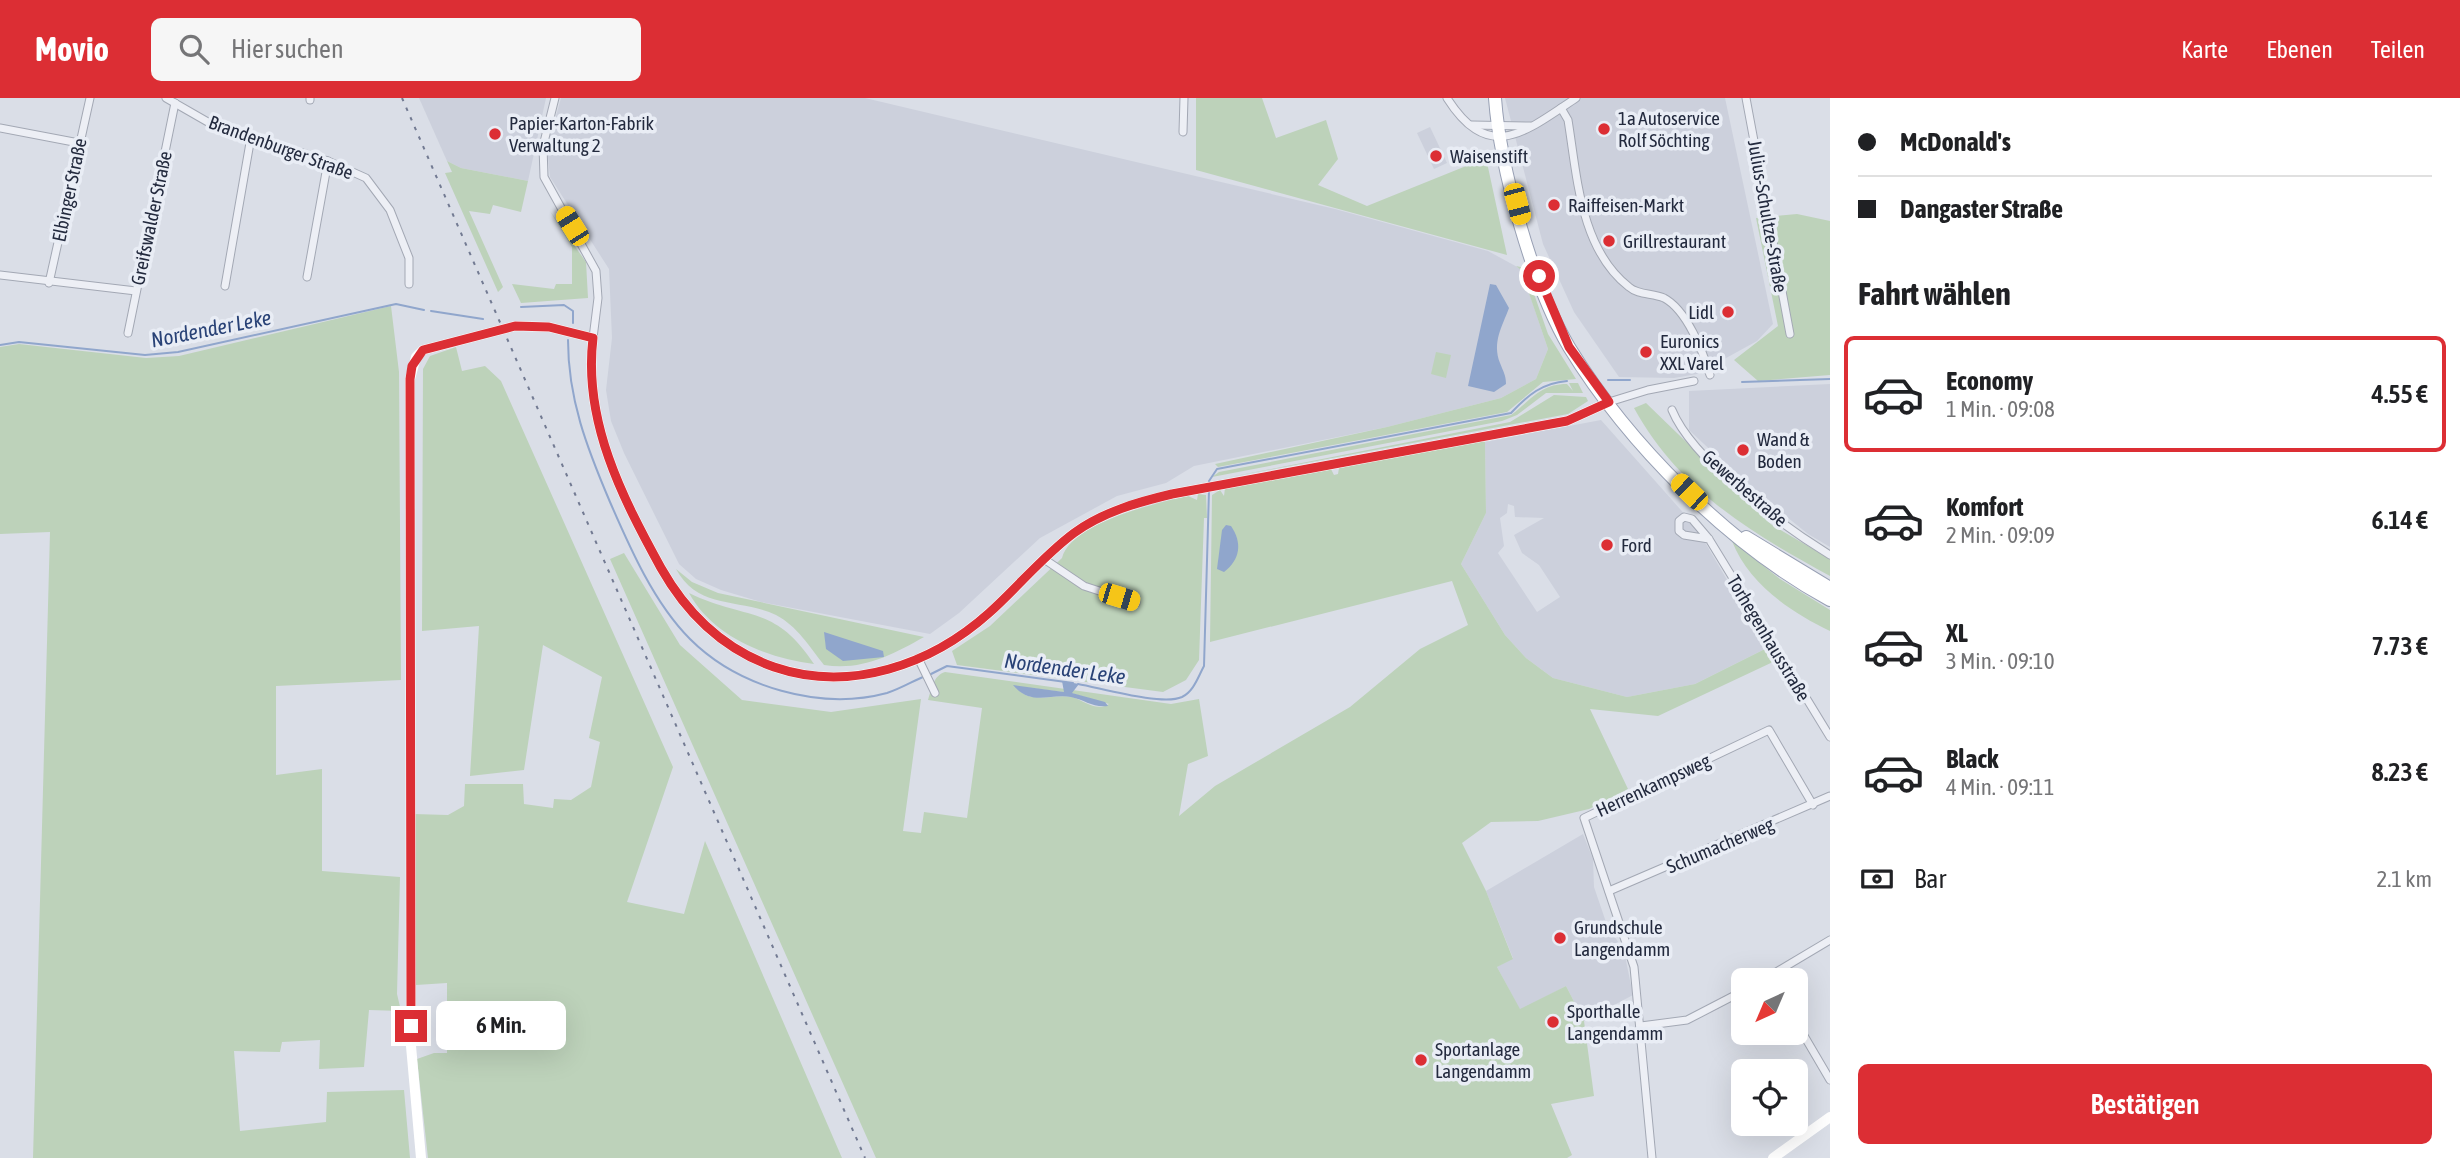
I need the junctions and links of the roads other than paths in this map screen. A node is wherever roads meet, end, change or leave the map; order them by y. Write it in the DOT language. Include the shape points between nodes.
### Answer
graph roads {
  1 [pos="90,98"];
  2 [pos="166,98"];
  3 [pos="555,98"];
  4 [pos="1184,98"];
  5 [pos="1447,98"];
  6 [pos="1495,98"];
  7 [pos="1576,98"];
  8 [pos="1746,98"];
  9 [pos="175,103"];
  10 [pos="1561,108"];
  11 [pos="0,128"];
  12 [pos="1499,131"];
  13 [pos="1183,132"];
  14 [pos="251,137"];
  15 [pos="79,143"];
  16 [pos="328,161"];
  17 [pos="0,275"];
  18 [pos="307,277"];
  19 [pos="49,283"];
  20 [pos="409,284"];
  21 [pos="225,286"];
  22 [pos="136,291"];
  23 [pos="128,333"];
  24 [pos="1790,334"];
  25 [pos="593,338"];
  26 [pos="1710,375"];
  27 [pos="1695,381"];
  28 [pos="1609,402"];
  29 [pos="1672,410"];
  30 [pos="1728,527"];
  31 [pos="1709,539"];
  32 [pos="1830,555"];
  33 [pos="1044,559"];
  34 [pos="1830,588"];
  35 [pos="1830,600"];
  36 [pos="1136,603"];
  37 [pos="918,658"];
  38 [pos="935,693"];
  39 [pos="1830,737"];
  40 [pos="1830,796"];
  41 [pos="1813,805"];
  42 [pos="1609,891"];
  43 [pos="1830,940"];
  44 [pos="1785,968"];
  45 [pos="1731,997"];
  46 [pos="1641,1026"];
  47 [pos="1808,1042"];
  48 [pos="1830,1080"];
  49 [pos="1830,1117"];
  50 [pos="421,1158"];
  51 [pos="1652,1158"];
  52 [pos="1773,1158"];
  1 -- 15 [label="street, Elbinger Straße"];
  2 -- 9 [label="street, Brandenburger Straße"];
  3 -- 25 [label="street" via="543,146 544,177 596,271"];
  4 -- 13 [label="street"];
  5 -- 12 [label="street" via="1480,134"];
  6 -- 12 [label="main road"];
  7 -- 10 [label="street"];
  8 -- 24 [label="street, Julius-Schultze-Straße"];
  9 -- 14 [label="street, Brandenburger Straße" via="213,125"];
  9 -- 22 [label="street, Greifswalder Straße"];
  10 -- 12 [label="street" via="1516,136"];
  10 -- 26 [label="street" via="1568,120 1586,217 1598,247 1628,287 1673,304"];
  11 -- 15 [label="street"];
  12 -- 28 [label="main road" via="1531,253 1554,316 1569,347"];
  14 -- 16 [label="street, Brandenburger Straße"];
  14 -- 21 [label="street"];
  15 -- 19 [label="street, Elbinger Straße"];
  16 -- 18 [label="street"];
  16 -- 20 [label="street, Brandenburger Straße" via="366,178 380,193 409,258"];
  17 -- 19 [label="street"];
  19 -- 22 [label="street"];
  22 -- 23 [label="street, Greifswalder Straße"];
  25 -- 37 [label="street" via="590,379 606,451 673,589 703,624 739,651 802,675 873,674"];
  25 -- 50 [label="street" via="561,329 515,326 423,350 412,366 411,1046"];
  27 -- 28 [label="street"];
  28 -- 30 [label="main road" via="1676,479"];
  28 -- 33 [label="street" via="1567,421 1150,499 1074,533"];
  29 -- 32 [label="street, Gewerbestraße" via="1679,426 1711,462"];
  30 -- 34 [label="main road"];
  30 -- 35 [label="main road" via="1751,550"];
  31 -- 39 [label="street, Torhegenhausstraße"];
  33 -- 36 [label="street" via="1084,586"];
  33 -- 37 [label="street" via="974,626"];
  37 -- 38 [label="street"];
  40 -- 41 [label="street, Schumacherweg"];
  41 -- 42 [label="street, Schumacherweg"];
  41 -- 42 [label="street, Herrenkampsweg" via="1769,730 1584,818"];
  42 -- 46 [label="street, Herrenkampsweg" via="1634,967"];
  43 -- 44 [label="street"];
  45 -- 46 [label="street" via="1687,1020"];
  46 -- 51 [label="street, Herrenkampsweg"];
  47 -- 48 [label="street"];
  49 -- 52 [label="street"];
}
